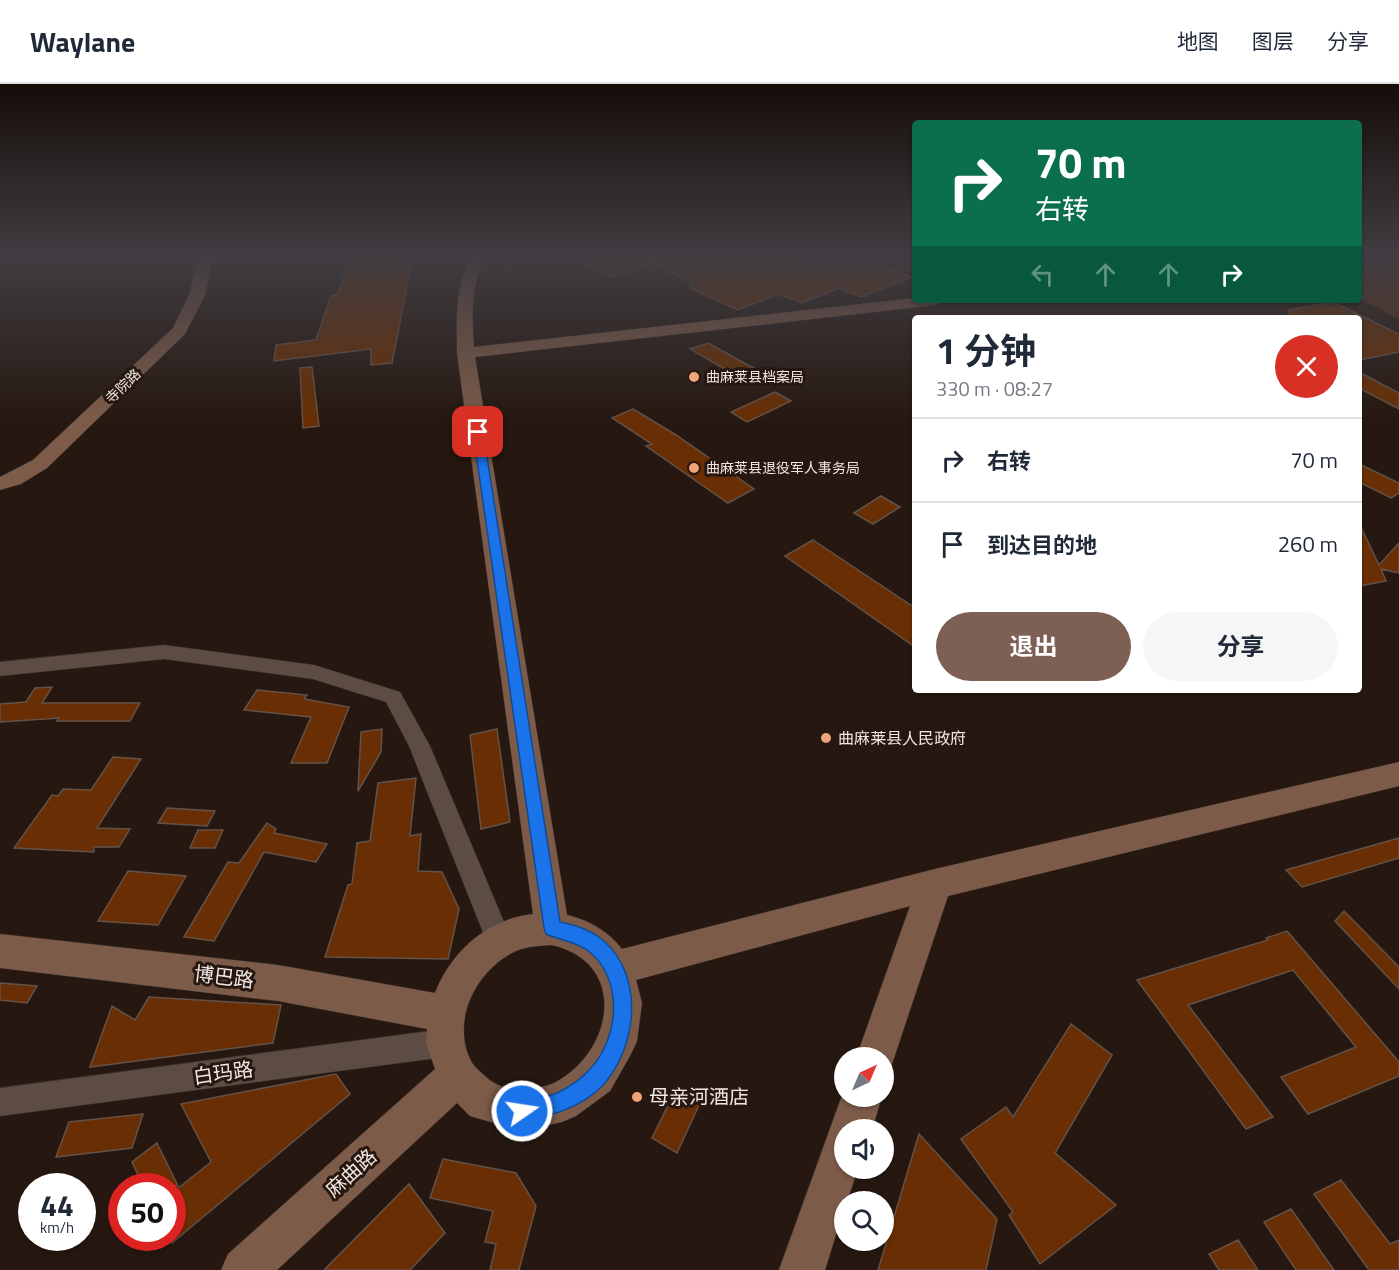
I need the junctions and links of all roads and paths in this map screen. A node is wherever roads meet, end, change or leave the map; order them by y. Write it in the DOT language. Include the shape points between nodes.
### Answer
graph roads {
  1 [pos="192,311"];
  2 [pos="465,311"];
  3 [pos="831,311"];
  4 [pos="466,353"];
  5 [pos="0,484"];
  6 [pos="0,669"];
  7 [pos="1399,774"];
  8 [pos="935,884"];
  9 [pos="552,928"];
  10 [pos="499,941"];
  11 [pos="0,951"];
  12 [pos="615,968"];
  13 [pos="449,1044"];
  14 [pos="879,1047"];
  15 [pos="0,1102"];
  16 [pos="834,1176"];
  17 [pos="244,1270"];
  18 [pos="802,1270"];
  1 -- 5 [label="main road, 寺院路" via="179,331 40,464"];
  2 -- 4 [label="main road"];
  3 -- 4 [label="main road"];
  4 -- 9 [label="main road"];
  6 -- 10 [label="street" via="164,652 314,672 393,697 419,746"];
  7 -- 8 [label="main road"];
  8 -- 12 [label="main road"];
  8 -- 14 [label="main road"];
  9 -- 10 [label="main road" via="525,931"];
  9 -- 12 [label="main road" via="577,934 599,948"];
  10 -- 13 [label="main road" via="475,960 457,984"];
  11 -- 13 [label="main road, 博巴路" via="278,983"];
  12 -- 13 [label="main road" via="624,1003 618,1041 597,1077 562,1102 522,1111 484,1102"];
  13 -- 15 [label="street, 白玛路"];
  13 -- 17 [label="main road, 麻曲路"];
  16 -- 18 [label="main road"];
}
